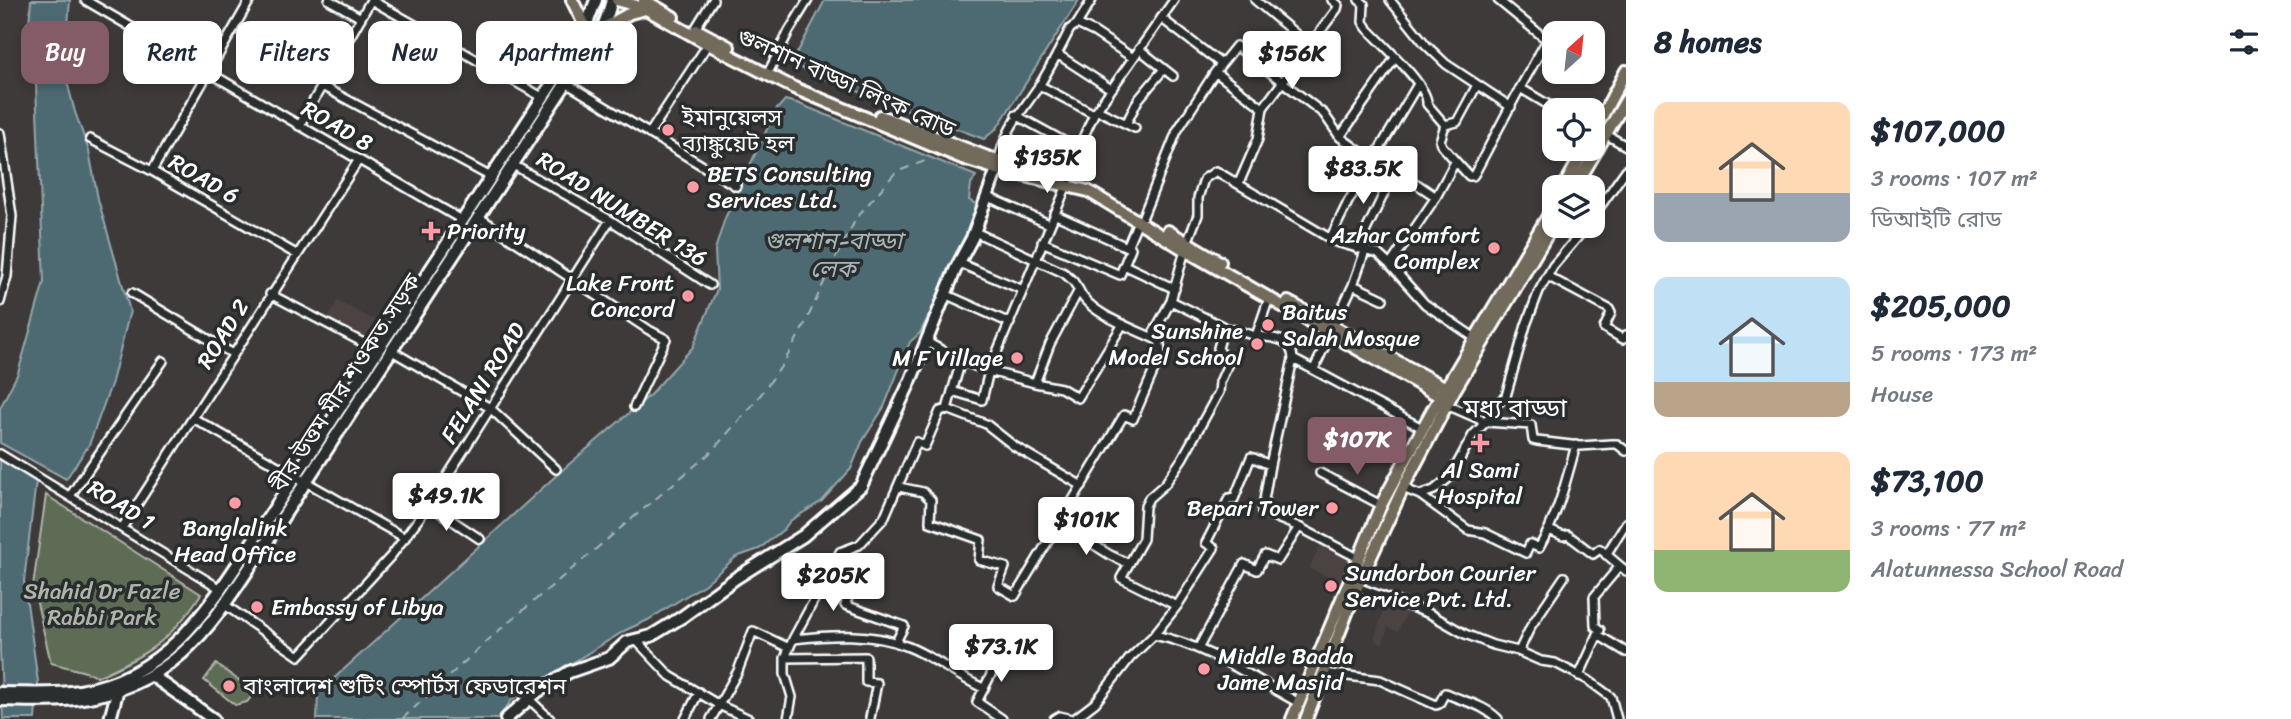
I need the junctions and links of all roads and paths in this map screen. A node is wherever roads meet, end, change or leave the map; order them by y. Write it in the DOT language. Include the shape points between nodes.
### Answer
graph roads {
  1 [pos="85,0"];
  2 [pos="250,0"];
  3 [pos="329,0"];
  4 [pos="371,0"];
  5 [pos="572,0"];
  6 [pos="596,0"];
  7 [pos="614,0"];
  8 [pos="713,0"];
  9 [pos="808,0"];
  10 [pos="1092,0"];
  11 [pos="1174,0"];
  12 [pos="1255,0"];
  13 [pos="1332,0"];
  14 [pos="1390,0"];
  15 [pos="1498,0"];
  16 [pos="1364,1"];
  17 [pos="645,3"];
  18 [pos="806,9"];
  19 [pos="361,18"];
  20 [pos="1161,18"];
  21 [pos="582,21"];
  22 [pos="588,21"];
  23 [pos="607,21"];
  24 [pos="616,21"];
  25 [pos="123,23"];
  26 [pos="1077,24"];
  27 [pos="695,29"];
  28 [pos="708,44"];
  29 [pos="1309,45"];
  30 [pos="222,49"];
  31 [pos="1139,49"];
  32 [pos="1057,54"];
  33 [pos="1133,58"];
  34 [pos="1395,58"];
  35 [pos="1220,62"];
  36 [pos="771,69"];
  37 [pos="1164,69"];
  38 [pos="1626,71"];
  39 [pos="1215,72"];
  40 [pos="1173,76"];
  41 [pos="1283,80"];
  42 [pos="222,82"];
  43 [pos="202,84"];
  44 [pos="550,84"];
  45 [pos="565,84"];
  46 [pos="568,84"];
  47 [pos="1418,84"];
  48 [pos="1039,85"];
  49 [pos="322,86"];
  50 [pos="1477,86"];
  51 [pos="1111,89"];
  52 [pos="1520,89"];
  53 [pos="542,97"];
  54 [pos="1626,100"];
  55 [pos="1542,101"];
  56 [pos="1511,107"];
  57 [pos="1264,108"];
  58 [pos="1605,110"];
  59 [pos="1096,112"];
  60 [pos="1017,116"];
  61 [pos="1126,124"];
  62 [pos="1445,125"];
  63 [pos="299,126"];
  64 [pos="1135,128"];
  65 [pos="0,133"];
  66 [pos="649,134"];
  67 [pos="1607,135"];
  68 [pos="1340,137"];
  69 [pos="90,139"];
  70 [pos="1626,146"];
  71 [pos="1078,149"];
  72 [pos="358,161"];
  73 [pos="1372,161"];
  74 [pos="977,162"];
  75 [pos="1455,162"];
  76 [pos="998,165"];
  77 [pos="514,166"];
  78 [pos="1626,170"];
  79 [pos="152,171"];
  80 [pos="1393,175"];
  81 [pos="1582,175"];
  82 [pos="491,177"];
  83 [pos="1068,180"];
  84 [pos="1239,183"];
  85 [pos="736,186"];
  86 [pos="988,195"];
  87 [pos="1436,197"];
  88 [pos="1605,200"];
  89 [pos="1054,214"];
  90 [pos="480,218"];
  91 [pos="1140,218"];
  92 [pos="462,220"];
  93 [pos="610,220"];
  94 [pos="1049,224"];
  95 [pos="1542,226"];
  96 [pos="975,232"];
  97 [pos="1545,238"];
  98 [pos="1577,238"];
  99 [pos="1330,239"];
  100 [pos="1042,242"];
  101 [pos="0,243"];
  102 [pos="11,243"];
  103 [pos="1186,246"];
  104 [pos="1127,247"];
  105 [pos="1361,250"];
  106 [pos="296,254"];
  107 [pos="1036,258"];
  108 [pos="959,263"];
  109 [pos="1124,265"];
  110 [pos="1390,265"];
  111 [pos="1548,275"];
  112 [pos="572,279"];
  113 [pos="710,285"];
  114 [pos="1353,285"];
  115 [pos="1175,289"];
  116 [pos="1023,290"];
  117 [pos="1079,290"];
  118 [pos="132,293"];
  119 [pos="270,294"];
  120 [pos="947,295"];
  121 [pos="1269,298"];
  122 [pos="1382,299"];
  123 [pos="1171,301"];
  124 [pos="0,302"];
  125 [pos="1010,323"];
  126 [pos="1123,324"];
  127 [pos="1224,327"];
  128 [pos="1331,331"];
  129 [pos="1626,335"];
  130 [pos="1156,336"];
  131 [pos="1256,336"];
  132 [pos="1475,338"];
  133 [pos="927,342"];
  134 [pos="377,351"];
  135 [pos="392,351"];
  136 [pos="233,354"];
  137 [pos="1293,359"];
  138 [pos="163,361"];
  139 [pos="961,361"];
  140 [pos="1314,369"];
  141 [pos="989,371"];
  142 [pos="1035,383"];
  143 [pos="952,391"];
  144 [pos="1447,395"];
  145 [pos="634,407"];
  146 [pos="490,408"];
  147 [pos="947,409"];
  148 [pos="193,418"];
  149 [pos="1486,422"];
  150 [pos="1422,428"];
  151 [pos="1576,445"];
  152 [pos="1626,451"];
  153 [pos="0,454"];
  154 [pos="1270,465"];
  155 [pos="556,469"];
  156 [pos="1320,473"];
  157 [pos="296,476"];
  158 [pos="307,481"];
  159 [pos="1393,481"];
  160 [pos="1082,486"];
  161 [pos="899,487"];
  162 [pos="1404,487"];
  163 [pos="1420,495"];
  164 [pos="70,496"];
  165 [pos="429,505"];
  166 [pos="1381,505"];
  167 [pos="1058,523"];
  168 [pos="1626,523"];
  169 [pos="1299,527"];
  170 [pos="121,528"];
  171 [pos="1549,530"];
  172 [pos="405,538"];
  173 [pos="480,539"];
  174 [pos="840,552"];
  175 [pos="1606,555"];
  176 [pos="1358,558"];
  177 [pos="1129,564"];
  178 [pos="1623,569"];
  179 [pos="1564,577"];
  180 [pos="1357,587"];
  181 [pos="221,589"];
  182 [pos="225,606"];
  183 [pos="1177,606"];
  184 [pos="1154,635"];
  185 [pos="1598,635"];
  186 [pos="635,639"];
  187 [pos="793,639"];
  188 [pos="896,642"];
  189 [pos="789,648"];
  190 [pos="1005,648"];
  191 [pos="1198,649"];
  192 [pos="1519,651"];
  193 [pos="1626,652"];
  194 [pos="785,658"];
  195 [pos="1324,673"];
  196 [pos="1579,676"];
  197 [pos="154,677"];
  198 [pos="117,685"];
  199 [pos="983,688"];
  200 [pos="699,692"];
  201 [pos="0,693"];
  202 [pos="42,697"];
  203 [pos="529,699"];
  204 [pos="0,700"];
  205 [pos="1299,703"];
  206 [pos="719,705"];
  207 [pos="991,716"];
  208 [pos="110,719"];
  209 [pos="213,719"];
  210 [pos="506,719"];
  211 [pos="550,719"];
  212 [pos="684,719"];
  213 [pos="711,719"];
  214 [pos="749,719"];
  215 [pos="788,719"];
  216 [pos="871,719"];
  217 [pos="1002,719"];
  218 [pos="1054,719"];
  219 [pos="1073,719"];
  220 [pos="1292,719"];
  221 [pos="1306,719"];
  222 [pos="1498,719"];
  223 [pos="1616,719"];
  1 -- 25 [label="street, ROAD 8"];
  2 -- 30 [label="street"];
  3 -- 19 [label="street"];
  4 -- 19 [label="street"];
  4 -- 53 [label="street"];
  5 -- 21 [label="main road"];
  6 -- 22 [label="main road, বীর উত্তম মীর শওকত সড়ক"];
  7 -- 17 [label="main road"];
  7 -- 23 [label="main road, বীর উত্তম মীর শওকত সড়ক"];
  8 -- 27 [label="street"];
  9 -- 36 [label="street"];
  10 -- 26 [label="street"];
  11 -- 20 [label="street"];
  12 -- 29 [label="street"];
  13 -- 29 [label="street" via="1337,9"];
  14 -- 50 [label="street" via="1426,45"];
  15 -- 52 [label="street" via="1547,40"];
  16 -- 34 [label="street" via="1363,22"];
  17 -- 24 [label="main road"];
  17 -- 27 [label="main road, গুলশান বাড্ডা লিংক রোড"];
  17 -- 28 [label="main road, গুলশান বাড্ডা লিংক রোড"];
  18 -- 36 [label="street"];
  19 -- 49 [label="street"];
  20 -- 31 [label="street"];
  20 -- 35 [label="street"];
  26 -- 32 [label="street"];
  26 -- 33 [label="street"];
  27 -- 36 [label="main road, গুলশান বাড্ডা লিংক রোড"];
  28 -- 66 [label="street"];
  28 -- 74 [label="main road, গুলশান বাড্ডা লিংক রোড" via="794,88"];
  29 -- 41 [label="street"];
  31 -- 33 [label="street"];
  31 -- 37 [label="street"];
  32 -- 48 [label="street"];
  32 -- 51 [label="street"];
  33 -- 51 [label="street"];
  34 -- 47 [label="street"];
  34 -- 68 [label="street"];
  35 -- 39 [label="street"];
  35 -- 41 [label="street" via="1236,46"];
  36 -- 76 [label="main road, গুলশান বাড্ডা লিংক রোড"];
  37 -- 40 [label="street"];
  37 -- 61 [label="street" via="1138,100"];
  38 -- 58 [label="main road"];
  39 -- 57 [label="street"];
  39 -- 91 [label="street" via="1177,131"];
  41 -- 57 [label="street"];
  41 -- 68 [label="street" via="1324,114"];
  42 -- 63 [label="street, ROAD 8"];
  43 -- 79 [label="street"];
  44 -- 53 [label="main road, বীর উত্তম মীর শওকত সড়ক"];
  45 -- 77 [label="main road, বীর উত্তম মীর শওকত সড়ক"];
  46 -- 66 [label="street"];
  47 -- 62 [label="street"];
  47 -- 73 [label="street"];
  48 -- 59 [label="street"];
  48 -- 60 [label="street"];
  49 -- 63 [label="street"];
  49 -- 82 [label="street"];
  50 -- 56 [label="street"];
  50 -- 62 [label="street" via="1457,122"];
  51 -- 59 [label="street"];
  52 -- 55 [label="street"];
  52 -- 56 [label="street"];
  53 -- 82 [label="main road, বীর উত্তম মীর শওকত সড়ক"];
  54 -- 67 [label="main road"];
  56 -- 75 [label="street" via="1473,176"];
  57 -- 84 [label="street" via="1258,139"];
  59 -- 61 [label="street"];
  59 -- 71 [label="street"];
  60 -- 71 [label="street"];
  60 -- 76 [label="street" via="1001,146"];
  61 -- 64 [label="street"];
  62 -- 75 [label="street" via="1440,141"];
  63 -- 72 [label="street, ROAD 8"];
  65 -- 102 [label="street" via="12,216"];
  66 -- 85 [label="street"];
  67 -- 70 [label="street"];
  67 -- 81 [label="main road"];
  68 -- 73 [label="street"];
  69 -- 79 [label="street, ROAD 6"];
  71 -- 83 [label="street"];
  72 -- 92 [label="street, ROAD 8"];
  72 -- 106 [label="street, ROAD 2"];
  73 -- 80 [label="street"];
  73 -- 99 [label="street"];
  74 -- 76 [label="main road, গুলশান বাড্ডা লিংক রোড"];
  74 -- 86 [label="main road" via="986,172"];
  75 -- 87 [label="street"];
  76 -- 83 [label="main road, গুলশান বাড্ডা লিংক রোড"];
  76 -- 86 [label="main road"];
  77 -- 90 [label="main road, বীর উত্তম মীর শওকত সড়ক"];
  77 -- 93 [label="street, ROAD NUMBER 136"];
  78 -- 88 [label="street"];
  79 -- 106 [label="street, ROAD 6"];
  80 -- 87 [label="street"];
  80 -- 105 [label="street"];
  82 -- 92 [label="main road, বীর উত্তম মীর শওকত সড়ক"];
  83 -- 89 [label="street"];
  83 -- 91 [label="main road, গুলশান বাড্ডা লিংক রোড"];
  84 -- 99 [label="street"];
  84 -- 103 [label="street" via="1216,171 1204,179 1199,212"];
  86 -- 94 [label="street"];
  86 -- 96 [label="main road"];
  87 -- 110 [label="street"];
  89 -- 94 [label="street"];
  89 -- 104 [label="street"];
  90 -- 92 [label="main road"];
  90 -- 112 [label="street"];
  90 -- 135 [label="main road, বীর উত্তম মীর শওকত সড়ক"];
  91 -- 103 [label="main road, গুলশান বাড্ডা লিংক রোড"];
  91 -- 104 [label="street"];
  92 -- 134 [label="main road, বীর উত্তম মীর শওকত সড়ক"];
  93 -- 112 [label="street, FELANI ROAD"];
  93 -- 113 [label="street, ROAD NUMBER 136"];
  94 -- 100 [label="street"];
  95 -- 132 [label="main road"];
  96 -- 107 [label="street"];
  96 -- 108 [label="main road"];
  97 -- 144 [label="main road"];
  98 -- 111 [label="street"];
  99 -- 105 [label="street"];
  100 -- 107 [label="street"];
  100 -- 109 [label="street" via="1119,275"];
  101 -- 102 [label="street"];
  102 -- 124 [label="street"];
  103 -- 115 [label="street"];
  103 -- 121 [label="main road, গুলশান বাড্ডা লিংক রোড"];
  103 -- 128 [label="main road, গুলশান বাড্ডা লিংক রোড"];
  104 -- 109 [label="street" via="1131,248"];
  105 -- 110 [label="street" via="1378,254"];
  105 -- 114 [label="street"];
  106 -- 119 [label="street, ROAD 2"];
  107 -- 116 [label="street"];
  107 -- 117 [label="street" via="1064,273"];
  108 -- 116 [label="street"];
  108 -- 120 [label="main road"];
  109 -- 115 [label="street"];
  110 -- 132 [label="street" via="1425,304"];
  111 -- 129 [label="street" via="1609,309 1604,328 1623,340"];
  111 -- 149 [label="street" via="1526,325 1509,390"];
  112 -- 145 [label="street" via="666,339"];
  112 -- 146 [label="street, FELANI ROAD"];
  114 -- 122 [label="street"];
  114 -- 128 [label="street"];
  115 -- 123 [label="street"];
  116 -- 125 [label="street"];
  117 -- 126 [label="street" via="1082,300"];
  117 -- 142 [label="street"];
  118 -- 136 [label="street"];
  119 -- 134 [label="street"];
  119 -- 136 [label="street, ROAD 2"];
  120 -- 125 [label="street"];
  120 -- 133 [label="main road"];
  121 -- 128 [label="main road, গুলশান বাড্ডা লিংক রোড"];
  121 -- 131 [label="street"];
  123 -- 127 [label="street"];
  123 -- 130 [label="street"];
  125 -- 141 [label="street"];
  126 -- 130 [label="street"];
  126 -- 142 [label="street" via="1079,398 1061,388"];
  127 -- 131 [label="street"];
  127 -- 177 [label="street" via="1217,348 1228,364 1219,392 1182,459 1149,498 1143,538"];
  128 -- 140 [label="street"];
  128 -- 144 [label="main road, গুলশান বাড্ডা লিংক রোড"];
  130 -- 160 [label="street" via="1160,359 1133,419 1124,415"];
  131 -- 137 [label="street" via="1288,343"];
  132 -- 144 [label="main road"];
  133 -- 139 [label="street"];
  133 -- 186 [label="main road" via="861,486 803,536 651,636"];
  134 -- 157 [label="main road, বীর উত্তম মীর শওকত সড়ক"];
  135 -- 146 [label="street"];
  135 -- 158 [label="main road, বীর উত্তম মীর শওকত সড়ক"];
  136 -- 148 [label="street, ROAD 2"];
  137 -- 140 [label="street"];
  137 -- 154 [label="street"];
  138 -- 164 [label="street"];
  139 -- 141 [label="street"];
  139 -- 143 [label="street"];
  140 -- 150 [label="street"];
  141 -- 142 [label="street"];
  141 -- 143 [label="street" via="982,400"];
  143 -- 147 [label="street"];
  144 -- 149 [label="street"];
  144 -- 150 [label="main road"];
  144 -- 162 [label="main road"];
  146 -- 155 [label="street"];
  146 -- 165 [label="street, FELANI ROAD"];
  147 -- 160 [label="street" via="986,424"];
  147 -- 161 [label="street" via="940,411 925,446 917,442"];
  148 -- 157 [label="street"];
  148 -- 170 [label="street, ROAD 2"];
  149 -- 151 [label="street" via="1527,424 1533,427 1535,441"];
  149 -- 163 [label="street" via="1450,477"];
  150 -- 159 [label="main road"];
  151 -- 152 [label="street" via="1617,444"];
  151 -- 171 [label="street"];
  153 -- 164 [label="street, ROAD 1"];
  154 -- 169 [label="street" via="1262,512"];
  154 -- 183 [label="street" via="1251,457 1234,499 1229,498 1206,544 1214,548"];
  156 -- 166 [label="street"];
  157 -- 158 [label="street"];
  157 -- 181 [label="main road, বীর উত্তম মীর শওকত সড়ক"];
  158 -- 172 [label="street"];
  158 -- 182 [label="main road, বীর উত্তম মীর শওকত সড়ক"];
  159 -- 162 [label="main road"];
  159 -- 166 [label="main road"];
  160 -- 167 [label="street"];
  161 -- 167 [label="street" via="923,492 931,500 930,522 981,540 979,559 1005,567 998,586 1015,596"];
  161 -- 174 [label="street" via="884,518 859,545"];
  162 -- 163 [label="street"];
  162 -- 180 [label="main road"];
  163 -- 171 [label="street" via="1469,530 1525,553 1530,544 1539,548"];
  164 -- 170 [label="street, ROAD 1"];
  165 -- 172 [label="street, FELANI ROAD"];
  165 -- 173 [label="street"];
  166 -- 176 [label="main road"];
  167 -- 177 [label="street"];
  168 -- 175 [label="street"];
  169 -- 176 [label="street"];
  169 -- 191 [label="street" via="1278,560 1265,555 1257,570 1244,564"];
  170 -- 181 [label="street, ROAD 1"];
  171 -- 175 [label="street" via="1569,535 1593,554 1599,548"];
  172 -- 182 [label="street, FELANI ROAD" via="299,656"];
  174 -- 187 [label="street"];
  174 -- 188 [label="street" via="862,563 845,605 904,626"];
  175 -- 178 [label="street"];
  176 -- 205 [label="main road"];
  177 -- 183 [label="street" via="1122,580"];
  178 -- 185 [label="street" via="1594,597"];
  179 -- 192 [label="street"];
  180 -- 192 [label="street" via="1430,614 1465,634"];
  180 -- 195 [label="main road"];
  181 -- 198 [label="main road, বীর উত্তম মীর শওকত সড়ক" via="164,655"];
  182 -- 197 [label="main road, বীর উত্তম মীর শওকত সড়ক" via="192,646"];
  183 -- 184 [label="street"];
  184 -- 191 [label="street"];
  184 -- 219 [label="street" via="1095,703"];
  185 -- 193 [label="street"];
  185 -- 196 [label="street"];
  186 -- 200 [label="street" via="670,676"];
  186 -- 203 [label="main road" via="609,658 569,672"];
  187 -- 188 [label="street"];
  187 -- 189 [label="street"];
  188 -- 199 [label="street"];
  189 -- 194 [label="street"];
  189 -- 206 [label="street" via="753,631"];
  190 -- 199 [label="street"];
  191 -- 205 [label="street"];
  192 -- 196 [label="street"];
  194 -- 215 [label="street" via="792,697"];
  194 -- 216 [label="street" via="866,657 866,682 877,683"];
  195 -- 221 [label="main road"];
  195 -- 222 [label="street" via="1380,680 1436,705 1445,694 1478,705"];
  196 -- 223 [label="street" via="1611,697"];
  197 -- 198 [label="main road, বীর উত্তম মীর শওকত সড়ক"];
  197 -- 209 [label="main road"];
  198 -- 202 [label="main road, বীর উত্তম মীর শওকত সড়ক" via="78,699"];
  198 -- 208 [label="main road"];
  199 -- 207 [label="street" via="977,702"];
  200 -- 206 [label="street"];
  200 -- 212 [label="street"];
  201 -- 202 [label="main road"];
  202 -- 204 [label="main road"];
  203 -- 210 [label="main road"];
  203 -- 211 [label="street"];
  205 -- 220 [label="main road"];
  206 -- 213 [label="street"];
  206 -- 214 [label="street"];
  207 -- 217 [label="street"];
  218 -- 219 [label="street"];
}
